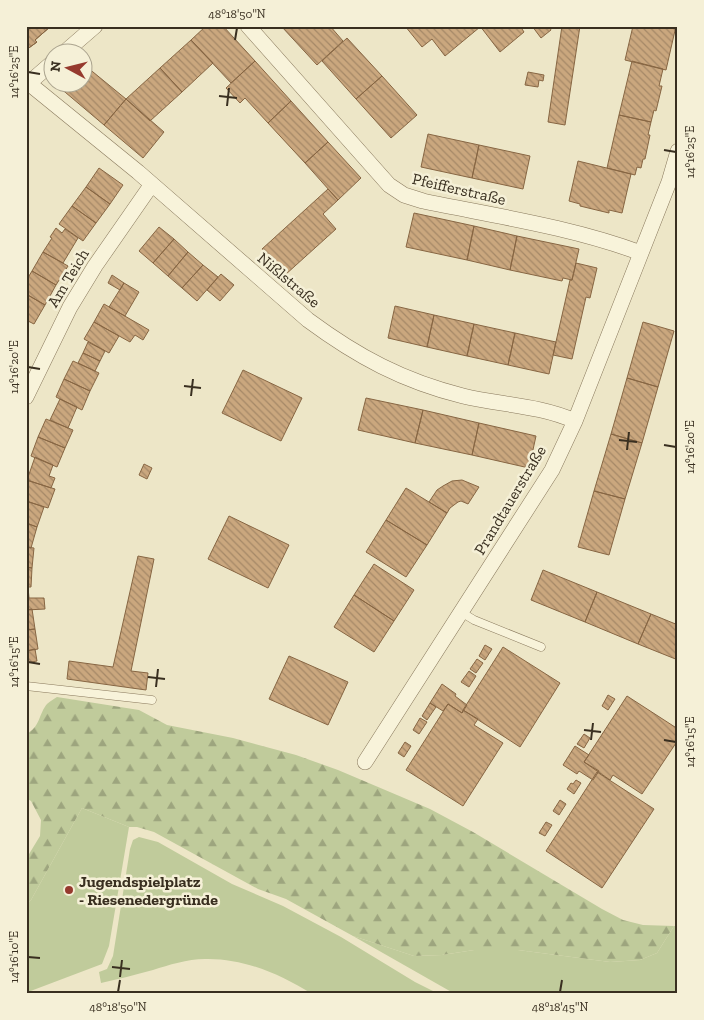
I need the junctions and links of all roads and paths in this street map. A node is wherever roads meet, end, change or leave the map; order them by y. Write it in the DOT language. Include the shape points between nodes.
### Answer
graph roads {
  1 [pos="95,26"];
  2 [pos="248,26"];
  3 [pos="77,42"];
  4 [pos="42,71"];
  5 [pos="28,82"];
  6 [pos="678,151"];
  7 [pos="673,183"];
  8 [pos="152,184"];
  9 [pos="641,253"];
  10 [pos="26,397"];
  11 [pos="575,421"];
  12 [pos="461,612"];
  13 [pos="541,647"];
  14 [pos="26,686"];
  15 [pos="152,700"];
  16 [pos="365,762"];
  1 -- 3 [label="street"];
  2 -- 9 [label="street, Pfeifferstraße" via="389,185 404,195 544,226"];
  4 -- 5 [label="street"];
  5 -- 8 [label="street, Nißlstraße"];
  6 -- 7 [label="street, Prandtauerstraße"];
  7 -- 9 [label="street, Prandtauerstraße"];
  8 -- 10 [label="street, Am Teich" via="70,308"];
  8 -- 11 [label="street, Nißlstraße" via="308,320 381,367 434,388 537,408"];
  9 -- 11 [label="street, Prandtauerstraße"];
  11 -- 12 [label="street, Prandtauerstraße" via="552,470"];
  12 -- 13 [label="lane"];
  12 -- 16 [label="street, Prandtauerstraße"];
  14 -- 15 [label="lane"];
}
